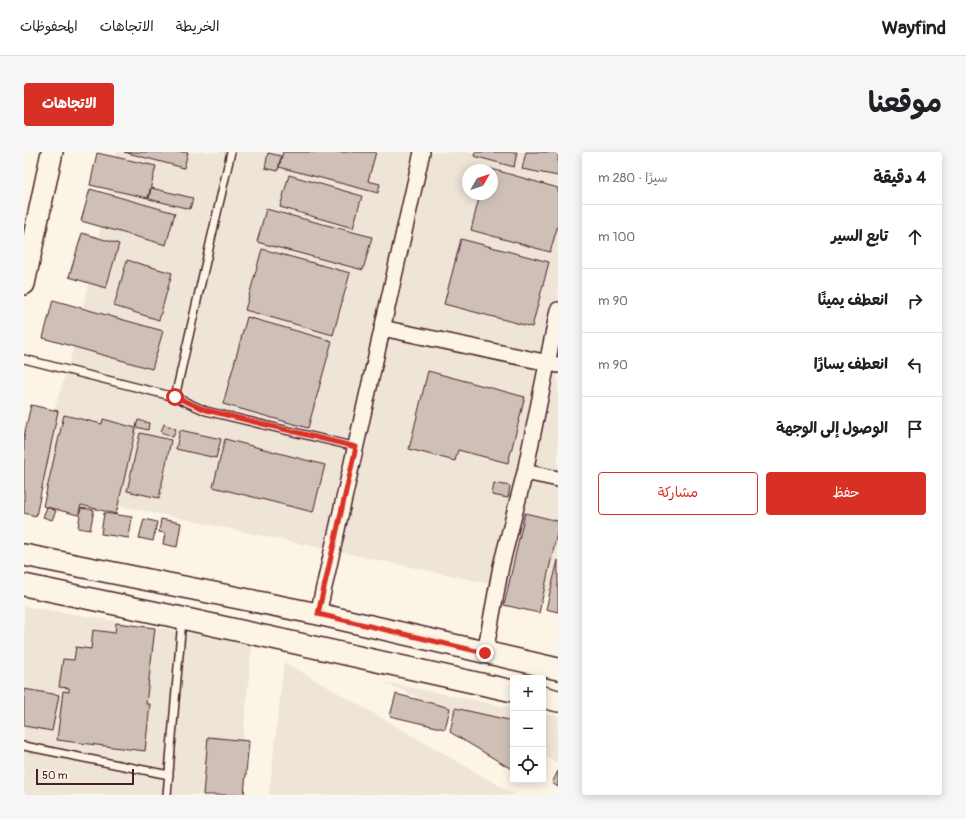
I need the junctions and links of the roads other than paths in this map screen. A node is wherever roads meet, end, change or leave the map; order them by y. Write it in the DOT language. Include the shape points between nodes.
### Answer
graph roads {
  1 [pos="52,152"];
  2 [pos="231,152"];
  3 [pos="422,152"];
  4 [pos="24,284"];
  5 [pos="558,310"];
  6 [pos="382,328"];
  7 [pos="24,358"];
  8 [pos="553,364"];
  9 [pos="175,397"];
  10 [pos="356,447"];
  11 [pos="525,472"];
  12 [pos="558,479"];
  13 [pos="24,555"];
  14 [pos="24,585"];
  15 [pos="318,614"];
  16 [pos="182,618"];
  17 [pos="485,653"];
  18 [pos="558,669"];
  19 [pos="510,690"];
  20 [pos="546,698"];
  21 [pos="558,700"];
  22 [pos="24,746"];
  23 [pos="169,775"];
  24 [pos="167,795"];
  1 -- 4 [label="street"];
  2 -- 9 [label="lane"];
  3 -- 6 [label="street"];
  5 -- 8 [label="street"];
  6 -- 8 [label="street"];
  6 -- 10 [label="street"];
  7 -- 9 [label="lane"];
  8 -- 11 [label="street"];
  9 -- 10 [label="lane" via="206,410"];
  10 -- 15 [label="street"];
  11 -- 12 [label="street"];
  11 -- 17 [label="street" via="500,566"];
  13 -- 15 [label="street"];
  14 -- 16 [label="street"];
  15 -- 17 [label="street"];
  16 -- 19 [label="street"];
  16 -- 23 [label="lane"];
  17 -- 18 [label="street"];
  20 -- 21 [label="street"];
  22 -- 23 [label="lane"];
  23 -- 24 [label="lane"];
}
